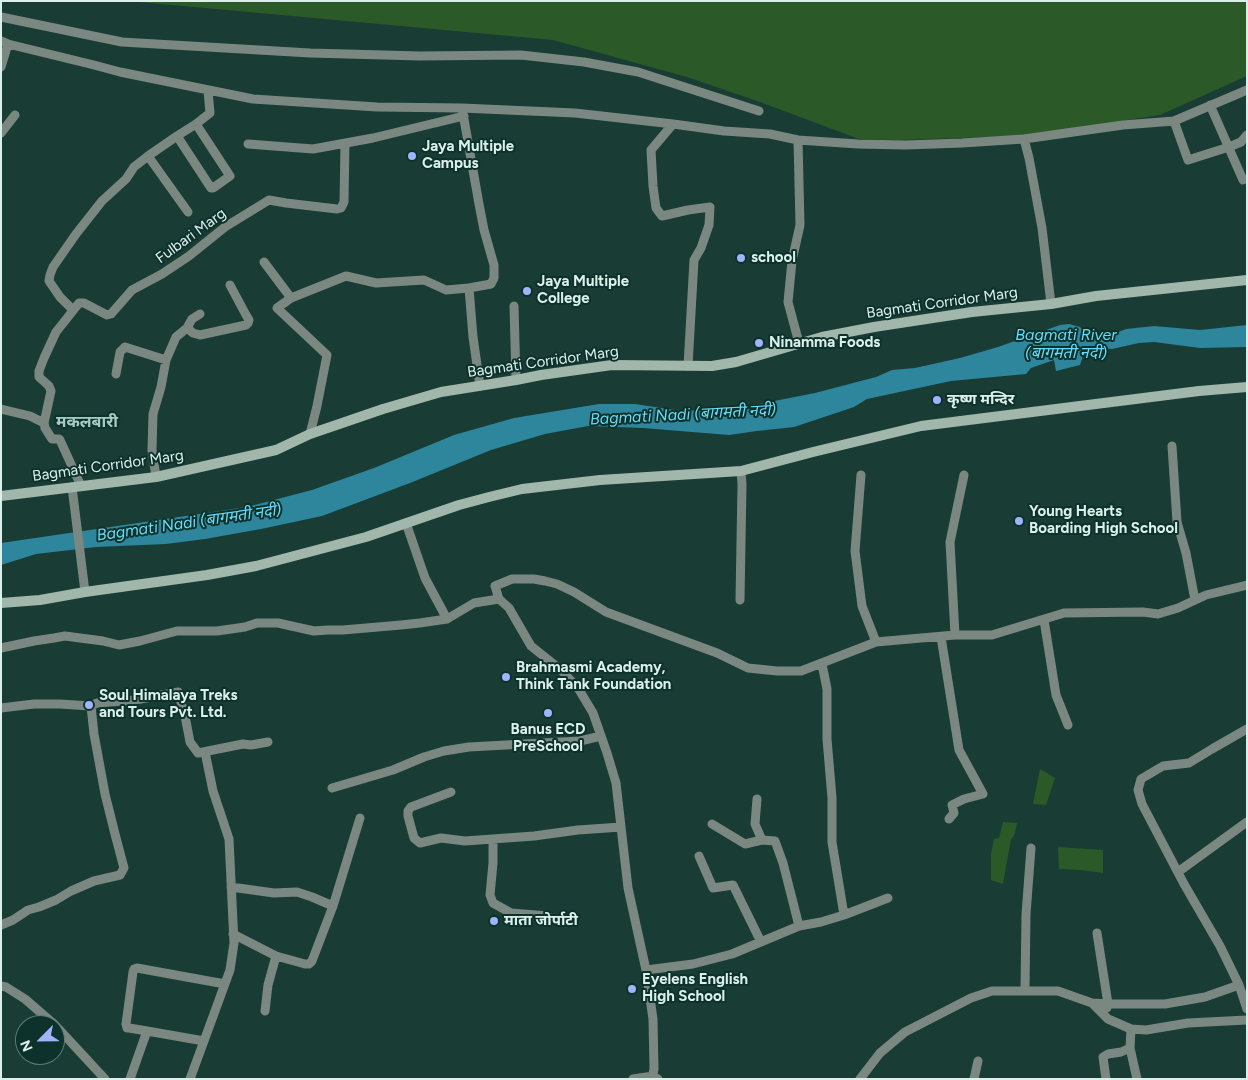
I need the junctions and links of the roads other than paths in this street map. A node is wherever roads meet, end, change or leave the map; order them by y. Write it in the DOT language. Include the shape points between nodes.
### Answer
graph roads {
  1 [pos="1,17"];
  2 [pos="5,42"];
  3 [pos="1,66"];
  4 [pos="1247,90"];
  5 [pos="208,91"];
  6 [pos="1210,105"];
  7 [pos="759,111"];
  8 [pos="463,112"];
  9 [pos="15,115"];
  10 [pos="1174,121"];
  11 [pos="196,124"];
  12 [pos="673,124"];
  13 [pos="1,133"];
  14 [pos="1247,135"];
  15 [pos="177,136"];
  16 [pos="1024,139"];
  17 [pos="798,140"];
  18 [pos="345,143"];
  19 [pos="248,144"];
  20 [pos="1229,147"];
  21 [pos="148,156"];
  22 [pos="1243,180"];
  23 [pos="188,212"];
  24 [pos="264,262"];
  25 [pos="1247,280"];
  26 [pos="230,285"];
  27 [pos="469,288"];
  28 [pos="291,298"];
  29 [pos="1051,304"];
  30 [pos="514,306"];
  31 [pos="73,310"];
  32 [pos="200,314"];
  33 [pos="187,328"];
  34 [pos="799,343"];
  35 [pos="166,360"];
  36 [pos="688,366"];
  37 [pos="116,374"];
  38 [pos="516,380"];
  39 [pos="480,386"];
  40 [pos="1247,387"];
  41 [pos="1,409"];
  42 [pos="44,423"];
  43 [pos="310,434"];
  44 [pos="1172,446"];
  45 [pos="741,471"];
  46 [pos="861,475"];
  47 [pos="964,475"];
  48 [pos="156,478"];
  49 [pos="76,487"];
  50 [pos="1,496"];
  51 [pos="406,523"];
  52 [pos="1247,585"];
  53 [pos="85,592"];
  54 [pos="499,599"];
  55 [pos="740,600"];
  56 [pos="1195,600"];
  57 [pos="1,603"];
  58 [pos="447,619"];
  59 [pos="1044,620"];
  60 [pos="955,635"];
  61 [pos="941,637"];
  62 [pos="876,642"];
  63 [pos="1,648"];
  64 [pos="822,664"];
  65 [pos="91,706"];
  66 [pos="1,708"];
  67 [pos="1068,725"];
  68 [pos="1247,729"];
  69 [pos="601,736"];
  70 [pos="268,742"];
  71 [pos="205,752"];
  72 [pos="332,788"];
  73 [pos="451,792"];
  74 [pos="757,799"];
  75 [pos="360,818"];
  76 [pos="949,819"];
  77 [pos="1247,822"];
  78 [pos="712,824"];
  79 [pos="621,827"];
  80 [pos="493,839"];
  81 [pos="762,840"];
  82 [pos="1031,848"];
  83 [pos="699,856"];
  84 [pos="1178,872"];
  85 [pos="231,887"];
  86 [pos="888,898"];
  87 [pos="333,906"];
  88 [pos="844,915"];
  89 [pos="548,916"];
  90 [pos="1,925"];
  91 [pos="799,926"];
  92 [pos="1098,932"];
  93 [pos="233,934"];
  94 [pos="761,942"];
  95 [pos="276,956"];
  96 [pos="646,970"];
  97 [pos="225,984"];
  98 [pos="1239,985"];
  99 [pos="1,986"];
  100 [pos="1025,990"];
  101 [pos="1092,1003"];
  102 [pos="1108,1004"];
  103 [pos="1247,1009"];
  104 [pos="265,1011"];
  105 [pos="43,1015"];
  106 [pos="1105,1016"];
  107 [pos="1247,1020"];
  108 [pos="1131,1029"];
  109 [pos="147,1030"];
  110 [pos="65,1036"];
  111 [pos="204,1041"];
  112 [pos="1130,1048"];
  113 [pos="978,1061"];
  114 [pos="654,1078"];
  115 [pos="106,1079"];
  116 [pos="130,1079"];
  117 [pos="190,1079"];
  118 [pos="634,1079"];
  119 [pos="860,1079"];
  120 [pos="974,1079"];
  121 [pos="1106,1079"];
  122 [pos="1137,1079"];
  1 -- 7 [label="street" via="122,42 310,53 521,55 584,62 638,72"];
  2 -- 3 [label="street"];
  2 -- 5 [label="street"];
  4 -- 6 [label="street"];
  5 -- 8 [label="street" via="253,99"];
  5 -- 11 [label="street" via="210,113"];
  6 -- 10 [label="street"];
  6 -- 20 [label="street"];
  8 -- 12 [label="street" via="576,113"];
  8 -- 18 [label="street"];
  8 -- 27 [label="street" via="484,230 494,265 492,284"];
  9 -- 13 [label="street"];
  10 -- 16 [label="street"];
  10 -- 20 [label="street" via="1188,160"];
  11 -- 15 [label="street"];
  11 -- 15 [label="street" via="230,176 212,188"];
  12 -- 17 [label="street"];
  12 -- 36 [label="street" via="651,150 656,208 662,216 710,207 709,224 694,260"];
  14 -- 20 [label="street"];
  15 -- 21 [label="street"];
  16 -- 17 [label="street" via="906,145"];
  16 -- 29 [label="street" via="1042,228"];
  17 -- 34 [label="street" via="800,225 788,302"];
  18 -- 19 [label="street" via="313,149"];
  18 -- 31 [label="street, Fulbari Marg" via="344,202 341,208 269,200 225,226 162,274 132,290 112,314 107,315 84,303"];
  20 -- 22 [label="street"];
  21 -- 23 [label="street"];
  21 -- 31 [label="street" via="102,202 53,267 49,281"];
  24 -- 28 [label="street"];
  25 -- 29 [label="street, Bagmati Corridor Marg"];
  26 -- 33 [label="street" via="249,320 246,325 200,335"];
  27 -- 28 [label="street" via="446,290 424,280 376,283 346,276"];
  27 -- 39 [label="street"];
  28 -- 43 [label="street" via="277,308 327,355"];
  29 -- 34 [label="street, Bagmati Corridor Marg" via="972,312"];
  30 -- 38 [label="street"];
  31 -- 42 [label="street" via="56,332 39,371 39,377 51,391"];
  32 -- 33 [label="street"];
  33 -- 35 [label="street" via="176,337"];
  34 -- 36 [label="street, Bagmati Corridor Marg" via="736,362"];
  35 -- 37 [label="street" via="124,347"];
  35 -- 48 [label="street" via="153,414 152,450"];
  36 -- 38 [label="street, Bagmati Corridor Marg" via="612,365"];
  38 -- 39 [label="street, Bagmati Corridor Marg"];
  39 -- 43 [label="street, Bagmati Corridor Marg" via="441,392"];
  40 -- 45 [label="street" via="921,426"];
  41 -- 42 [label="street"];
  42 -- 49 [label="street" via="51,439 60,440"];
  43 -- 48 [label="street, Bagmati Corridor Marg" via="276,450"];
  44 -- 56 [label="street" via="1177,522"];
  45 -- 51 [label="street" via="600,480 522,489"];
  45 -- 55 [label="street"];
  46 -- 62 [label="street" via="855,551 862,606"];
  47 -- 60 [label="street" via="950,542"];
  48 -- 49 [label="street, Bagmati Corridor Marg"];
  49 -- 50 [label="street, Bagmati Corridor Marg"];
  49 -- 53 [label="street" via="75,513"];
  51 -- 53 [label="street" via="256,566"];
  51 -- 58 [label="street" via="424,578"];
  52 -- 56 [label="street"];
  53 -- 57 [label="street"];
  54 -- 58 [label="street" via="474,603"];
  54 -- 64 [label="street" via="495,586 512,579 545,581 574,592 606,612 717,653 748,668 801,671"];
  54 -- 69 [label="street" via="509,608 531,646 578,688 593,713"];
  56 -- 59 [label="street" via="1158,614 1064,613"];
  58 -- 63 [label="street" via="314,631 278,623 257,623 217,631 177,631 120,645 64,636"];
  59 -- 60 [label="street" via="992,635"];
  59 -- 67 [label="street" via="1056,695"];
  60 -- 61 [label="street"];
  61 -- 62 [label="street"];
  61 -- 76 [label="street" via="959,750 983,794 952,805 954,813"];
  62 -- 64 [label="street"];
  64 -- 88 [label="street" via="827,689 832,842"];
  65 -- 66 [label="street" via="34,704"];
  65 -- 71 [label="street" via="178,692 190,742 198,753"];
  65 -- 90 [label="street" via="105,794 124,868 120,875 94,881"];
  68 -- 84 [label="street" via="1189,763 1163,766 1141,779 1138,790 1142,804"];
  69 -- 72 [label="street" via="580,741 469,746 424,757"];
  69 -- 79 [label="street" via="616,783"];
  70 -- 71 [label="street"];
  71 -- 85 [label="street" via="213,791 229,839"];
  73 -- 80 [label="street" via="411,807 408,816 414,838 420,843 441,838 465,842"];
  74 -- 81 [label="street" via="756,824"];
  75 -- 87 [label="street"];
  77 -- 84 [label="street"];
  78 -- 81 [label="street" via="745,844"];
  79 -- 80 [label="street"];
  79 -- 96 [label="street" via="628,888"];
  80 -- 89 [label="street" via="490,895 493,903 511,913"];
  81 -- 91 [label="street" via="775,841"];
  82 -- 100 [label="street"];
  83 -- 94 [label="street" via="713,888 733,885"];
  84 -- 98 [label="street"];
  85 -- 87 [label="street" via="274,893 297,892"];
  85 -- 93 [label="street"];
  86 -- 88 [label="street"];
  87 -- 95 [label="street" via="309,964"];
  88 -- 91 [label="street"];
  91 -- 94 [label="street"];
  92 -- 102 [label="street"];
  93 -- 95 [label="street"];
  93 -- 97 [label="street" via="230,970"];
  94 -- 96 [label="street" via="693,964"];
  95 -- 104 [label="street"];
  96 -- 114 [label="street" via="653,1020"];
  97 -- 109 [label="street" via="134,969 126,1024 127,1028"];
  97 -- 111 [label="street"];
  98 -- 102 [label="street" via="1205,997 1165,1004"];
  98 -- 103 [label="street"];
  99 -- 105 [label="street" via="25,999"];
  100 -- 101 [label="street" via="1058,991"];
  100 -- 119 [label="street" via="983,993 905,1032 880,1054"];
  101 -- 102 [label="street"];
  101 -- 106 [label="street"];
  102 -- 106 [label="street"];
  106 -- 108 [label="street"];
  107 -- 108 [label="street"];
  108 -- 112 [label="street"];
  109 -- 111 [label="street"];
  109 -- 116 [label="street"];
  110 -- 115 [label="street"];
  111 -- 117 [label="street"];
  112 -- 121 [label="street" via="1103,1057"];
  112 -- 122 [label="street"];
  113 -- 120 [label="street"];
  114 -- 118 [label="street"];
}
